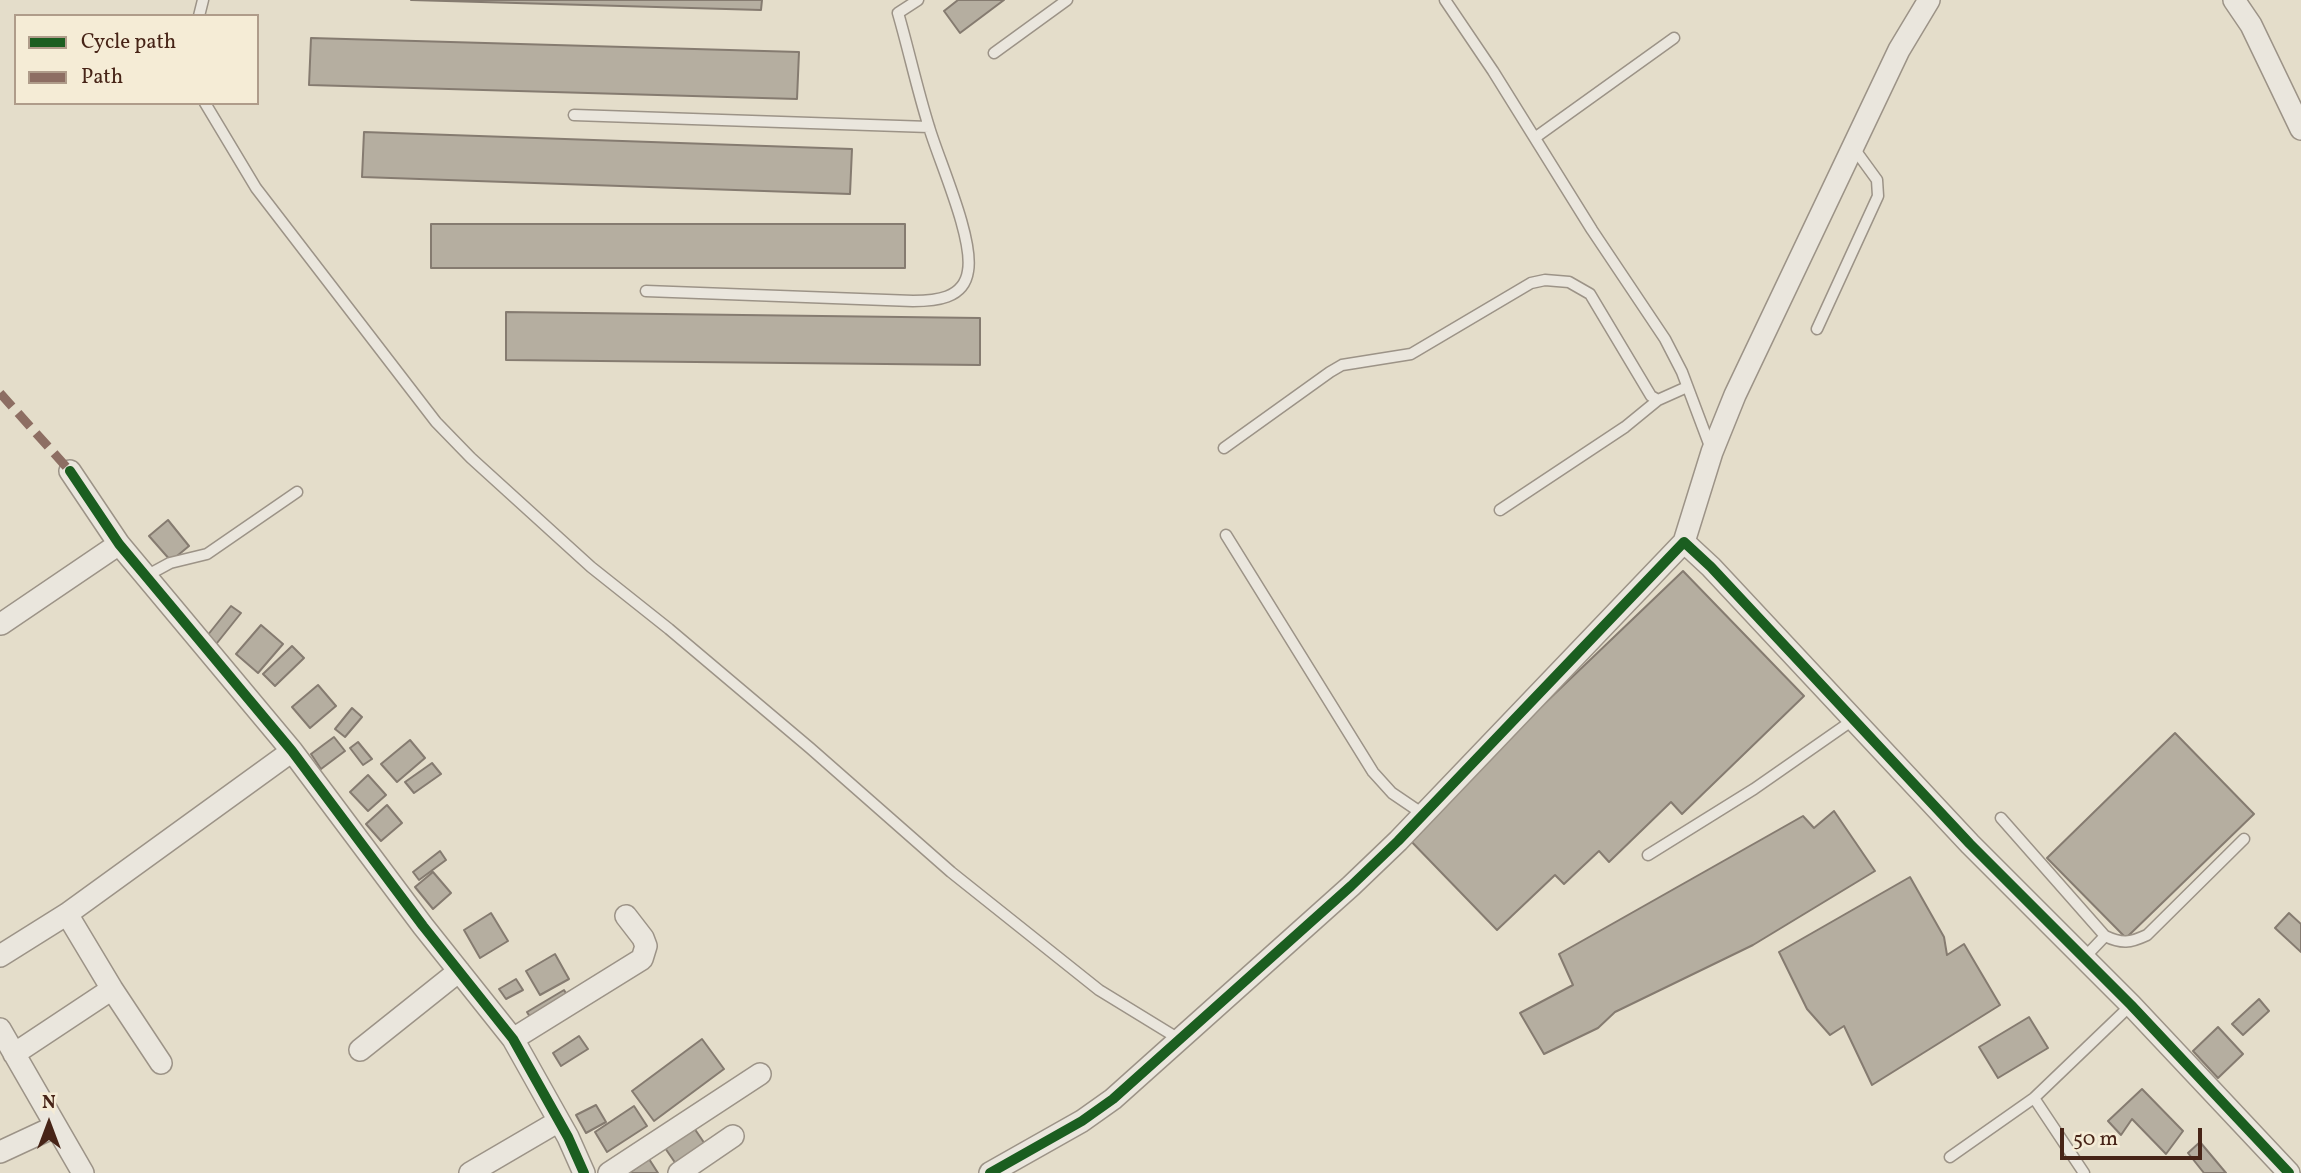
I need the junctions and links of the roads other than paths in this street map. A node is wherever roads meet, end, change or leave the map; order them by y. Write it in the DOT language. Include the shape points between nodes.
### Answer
graph roads {
  1 [pos="894,0"];
  2 [pos="918,0"];
  3 [pos="1068,0"];
  4 [pos="1445,0"];
  5 [pos="1929,0"];
  6 [pos="2234,0"];
  7 [pos="898,13"];
  8 [pos="1674,38"];
  9 [pos="994,52"];
  10 [pos="206,105"];
  11 [pos="574,115"];
  12 [pos="929,127"];
  13 [pos="2301,129"];
  14 [pos="1536,136"];
  15 [pos="1853,147"];
  16 [pos="646,291"];
  17 [pos="1817,329"];
  18 [pos="1687,387"];
  19 [pos="1658,400"];
  20 [pos="1224,448"];
  21 [pos="1712,452"];
  22 [pos="71,471"];
  23 [pos="297,492"];
  24 [pos="1500,510"];
  25 [pos="1226,535"];
  26 [pos="1684,542"];
  27 [pos="119,544"];
  28 [pos="146,576"];
  29 [pos="1,625"];
  30 [pos="1853,720"];
  31 [pos="292,751"];
  32 [pos="1423,814"];
  33 [pos="2001,818"];
  34 [pos="2244,839"];
  35 [pos="1648,855"];
  36 [pos="67,914"];
  37 [pos="626,916"];
  38 [pos="2105,936"];
  39 [pos="0,956"];
  40 [pos="2085,957"];
  41 [pos="459,971"];
  42 [pos="112,989"];
  43 [pos="2132,1005"];
  44 [pos="0,1029"];
  45 [pos="513,1039"];
  46 [pos="1179,1039"];
  47 [pos="360,1050"];
  48 [pos="14,1054"];
  49 [pos="161,1063"];
  50 [pos="760,1074"];
  51 [pos="2034,1098"];
  52 [pos="559,1121"];
  53 [pos="56,1126"];
  54 [pos="733,1136"];
  55 [pos="0,1152"];
  56 [pos="1950,1157"];
  57 [pos="83,1173"];
  58 [pos="470,1173"];
  59 [pos="584,1173"];
  60 [pos="609,1173"];
  61 [pos="679,1173"];
  62 [pos="990,1173"];
  63 [pos="2084,1173"];
  64 [pos="2289,1173"];
  1 -- 7 [label="lane"];
  2 -- 7 [label="lane"];
  3 -- 9 [label="lane"];
  4 -- 14 [label="lane"];
  5 -- 15 [label="street" via="1899,50"];
  6 -- 13 [label="street" via="2251,25"];
  7 -- 12 [label="lane"];
  8 -- 14 [label="lane"];
  10 -- 46 [label="lane" via="256,188 436,422 471,458 591,567 951,872 1099,990"];
  11 -- 12 [label="lane"];
  12 -- 16 [label="lane" via="967,250 968,272 953,295 939,301 913,301"];
  14 -- 18 [label="lane" via="1665,339"];
  15 -- 17 [label="lane" via="1877,180 1878,196"];
  15 -- 21 [label="street"];
  18 -- 19 [label="lane"];
  18 -- 21 [label="lane"];
  19 -- 20 [label="lane" via="1646,390 1590,294 1569,282 1545,280 1531,283 1410,354 1342,365"];
  19 -- 24 [label="lane"];
  21 -- 26 [label="street"];
  22 -- 27 [label="street"];
  23 -- 28 [label="lane" via="207,554 170,563"];
  25 -- 32 [label="lane" via="1373,772 1392,793"];
  26 -- 30 [label="street"];
  26 -- 32 [label="street"];
  27 -- 28 [label="street"];
  27 -- 29 [label="street"];
  28 -- 31 [label="street"];
  30 -- 35 [label="lane"];
  30 -- 40 [label="street"];
  31 -- 36 [label="street"];
  31 -- 41 [label="street"];
  32 -- 46 [label="street" via="1351,886"];
  33 -- 38 [label="lane"];
  34 -- 38 [label="lane" via="2147,935 2120,943"];
  36 -- 39 [label="street"];
  36 -- 42 [label="street"];
  37 -- 45 [label="street" via="643,937 642,959"];
  38 -- 40 [label="lane"];
  40 -- 43 [label="street"];
  41 -- 45 [label="street"];
  41 -- 47 [label="street"];
  42 -- 48 [label="street"];
  42 -- 49 [label="street"];
  43 -- 51 [label="lane"];
  43 -- 64 [label="street"];
  44 -- 48 [label="street"];
  45 -- 52 [label="street"];
  46 -- 62 [label="street" via="1082,1121"];
  48 -- 53 [label="street"];
  50 -- 60 [label="street"];
  51 -- 56 [label="lane"];
  51 -- 63 [label="lane"];
  52 -- 58 [label="street"];
  52 -- 59 [label="street"];
  53 -- 55 [label="street"];
  53 -- 57 [label="street"];
  54 -- 61 [label="street"];
}
